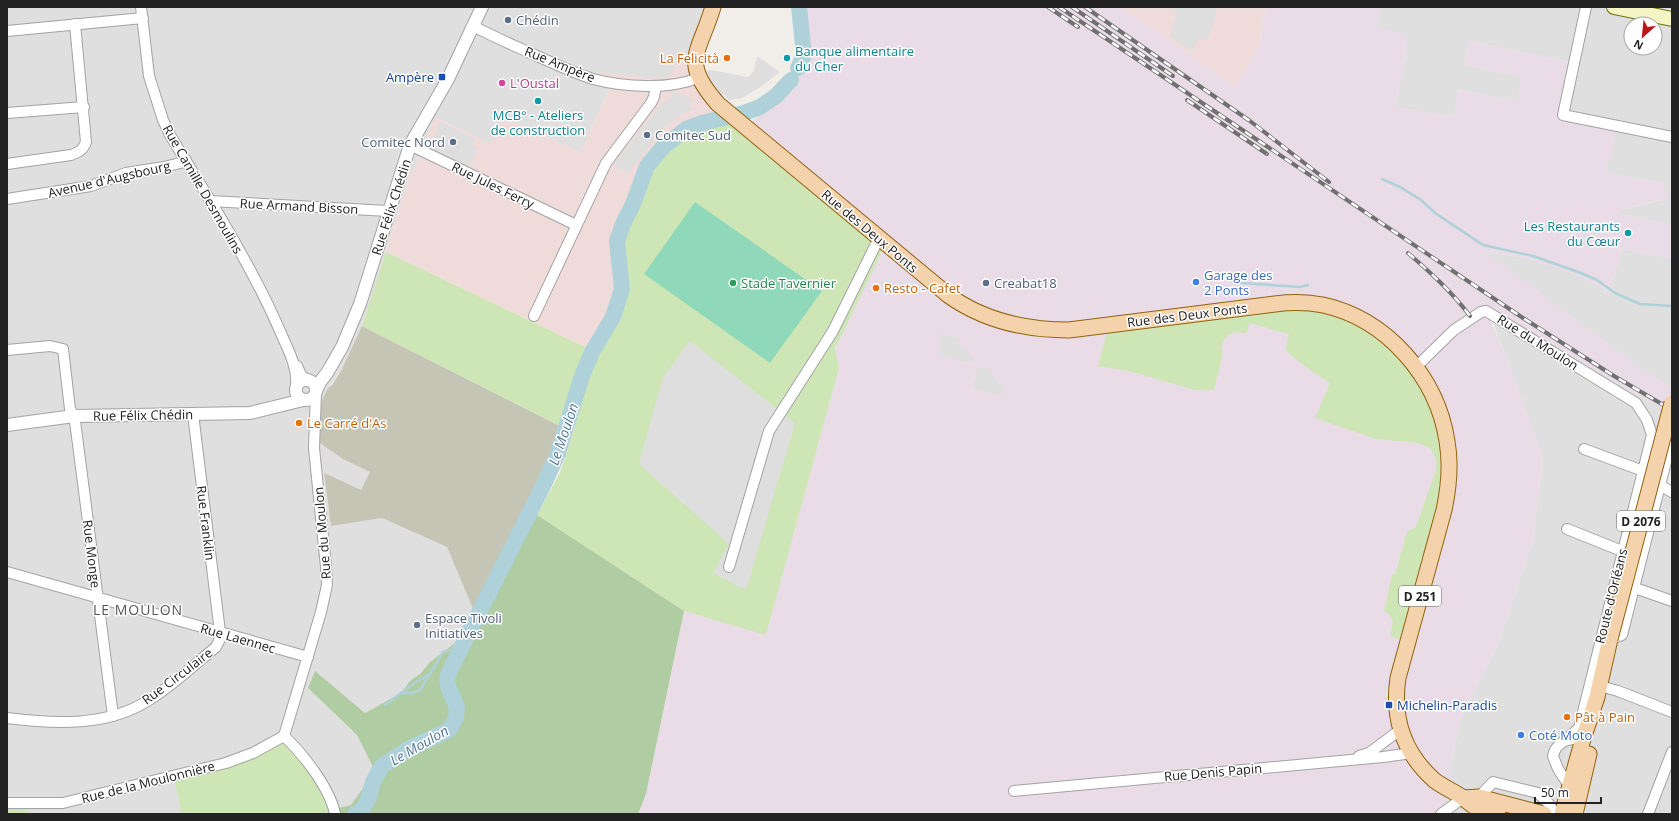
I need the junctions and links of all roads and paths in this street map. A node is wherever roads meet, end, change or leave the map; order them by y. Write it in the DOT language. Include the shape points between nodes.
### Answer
graph roads {
  1 [pos="141,7"];
  2 [pos="482,7"];
  3 [pos="1586,7"];
  4 [pos="1614,7"];
  5 [pos="711,14"];
  6 [pos="143,18"];
  7 [pos="1672,19"];
  8 [pos="75,24"];
  9 [pos="473,26"];
  10 [pos="7,31"];
  11 [pos="698,78"];
  12 [pos="656,86"];
  13 [pos="84,107"];
  14 [pos="7,113"];
  15 [pos="1672,138"];
  16 [pos="410,145"];
  17 [pos="186,160"];
  18 [pos="7,164"];
  19 [pos="7,200"];
  20 [pos="210,201"];
  21 [pos="388,211"];
  22 [pos="576,225"];
  23 [pos="879,238"];
  24 [pos="534,316"];
  25 [pos="7,350"];
  26 [pos="294,363"];
  27 [pos="330,367"];
  28 [pos="1416,367"];
  29 [pos="308,380"];
  30 [pos="316,392"];
  31 [pos="300,395"];
  32 [pos="1672,403"];
  33 [pos="193,414"];
  34 [pos="74,416"];
  35 [pos="314,421"];
  36 [pos="7,425"];
  37 [pos="1652,435"];
  38 [pos="1584,449"];
  39 [pos="1643,471"];
  40 [pos="1661,486"];
  41 [pos="1672,492"];
  42 [pos="1567,529"];
  43 [pos="1622,551"];
  44 [pos="729,567"];
  45 [pos="7,572"];
  46 [pos="1635,588"];
  47 [pos="97,597"];
  48 [pos="1672,601"];
  49 [pos="220,632"];
  50 [pos="1610,639"];
  51 [pos="308,657"];
  52 [pos="1599,692"];
  53 [pos="1672,712"];
  54 [pos="112,716"];
  55 [pos="7,718"];
  56 [pos="1400,730"];
  57 [pos="284,736"];
  58 [pos="1583,739"];
  59 [pos="1567,740"];
  60 [pos="1672,752"];
  61 [pos="1415,757"];
  62 [pos="1343,760"];
  63 [pos="1570,787"];
  64 [pos="1014,791"];
  65 [pos="1479,797"];
  66 [pos="1463,798"];
  67 [pos="7,803"];
  68 [pos="334,811"];
  69 [pos="1441,814"];
  70 [pos="1498,814"];
  71 [pos="1544,814"];
  72 [pos="1554,814"];
  73 [pos="1572,814"];
  74 [pos="1648,814"];
  1 -- 6 [label="street, Rue Camille Desmoulins"];
  2 -- 9 [label="street, Rue Félix Chédin"];
  3 -- 15 [label="street" via="1562,115"];
  4 -- 7 [label="main road"];
  5 -- 11 [label="main road" via="696,52 695,66"];
  6 -- 8 [label="street"];
  6 -- 17 [label="street, Rue Camille Desmoulins" via="149,76 163,120"];
  8 -- 10 [label="street"];
  8 -- 13 [label="street"];
  9 -- 12 [label="street, Rue Ampère" via="593,79"];
  9 -- 16 [label="street, Rue Félix Chédin" via="448,79"];
  11 -- 12 [label="street, Rue Ampère"];
  11 -- 23 [label="main road, Rue des Deux Ponts / D 251" via="718,104"];
  12 -- 22 [label="street" via="651,103 606,163"];
  13 -- 14 [label="street"];
  13 -- 18 [label="street" via="86,142 79,152"];
  16 -- 21 [label="street, Rue Félix Chédin"];
  16 -- 22 [label="street, Rue Jules Ferry"];
  17 -- 19 [label="street, Avenue d'Augsbourg" via="164,167 126,172 90,186"];
  17 -- 20 [label="street, Rue Camille Desmoulins"];
  20 -- 21 [label="street, Rue Armand Bisson"];
  20 -- 26 [label="street, Rue Camille Desmoulins" via="266,299"];
  21 -- 27 [label="street, Rue Félix Chédin" via="360,304 350,330"];
  22 -- 24 [label="street"];
  23 -- 28 [label="main road, Rue des Deux Ponts / D 251" via="955,300 989,317 1021,326 1069,330 1302,302 1336,309 1358,318 1388,337"];
  23 -- 44 [label="street" via="833,331 769,431"];
  25 -- 34 [label="street, Rue Monge" via="50,346 63,349 70,409"];
  26 -- 29 [label="street, Rue Camille Desmoulins" via="301,375"];
  26 -- 31 [label="street, Rue Camille Desmoulins"];
  27 -- 29 [label="street, Rue Félix Chédin" via="319,376"];
  27 -- 30 [label="street, Rue Félix Chédin"];
  28 -- 37 [label="street, Rue du Moulon" via="1454,330 1486,311 1636,402 1647,420"];
  28 -- 56 [label="main road, Rue des Deux Ponts / D 251" via="1440,414 1447,440 1449,468 1444,510 1398,678 1396,702"];
  29 -- 30 [label="street" via="314,385"];
  29 -- 31 [label="street" via="301,381"];
  30 -- 31 [label="street" via="312,399"];
  30 -- 35 [label="street, Rue du Moulon"];
  31 -- 33 [label="street, Rue Félix Chédin" via="278,407 250,413"];
  31 -- 35 [label="street, Rue du Moulon" via="309,407"];
  32 -- 50 [label="main road, Route d'Orléans / D 2076, bridge"];
  33 -- 34 [label="street, Rue Félix Chédin"];
  33 -- 49 [label="street, Rue Franklin"];
  34 -- 36 [label="street, Rue Félix Chédin"];
  34 -- 47 [label="street, Rue Monge"];
  35 -- 51 [label="street, Rue du Moulon" via="314,448 327,585"];
  37 -- 39 [label="street, Route d'Orléans"];
  37 -- 40 [label="street, Route d'Orléans" via="1670,446"];
  38 -- 39 [label="street"];
  39 -- 43 [label="street, Route d'Orléans"];
  40 -- 41 [label="street"];
  40 -- 46 [label="street, Route d'Orléans"];
  42 -- 43 [label="street"];
  43 -- 59 [label="street, Route d'Orléans" via="1579,728"];
  45 -- 47 [label="street, Rue Laennec"];
  46 -- 48 [label="street"];
  46 -- 50 [label="street, Route d'Orléans" via="1622,634"];
  47 -- 49 [label="street, Rue Laennec"];
  47 -- 54 [label="street, Rue Monge"];
  49 -- 51 [label="street, Rue Laennec"];
  49 -- 54 [label="street, Rue Circulaire" via="216,647 167,687 149,700"];
  50 -- 52 [label="main road, Route d'Orléans / D 2076"];
  51 -- 57 [label="street, Rue du Moulon"];
  52 -- 53 [label="street" via="1618,691"];
  52 -- 58 [label="main road, Route d'Orléans / D 2076"];
  52 -- 73 [label="main road, Route d'Orléans / D 2076" via="1591,741"];
  54 -- 55 [label="street, Rue Circulaire" via="72,723"];
  56 -- 61 [label="main road, Rue des Deux Ponts / D 251"];
  56 -- 62 [label="street" via="1368,753"];
  57 -- 67 [label="street, Rue de la Moulonnière" via="253,753 226,763 63,803"];
  57 -- 68 [label="street" via="294,745 328,793"];
  58 -- 59 [label="street"];
  58 -- 63 [label="main road, Route d'Orléans / D 2076"];
  59 -- 63 [label="street, Route d'Orléans" via="1556,747 1553,756"];
  60 -- 74 [label="street"];
  61 -- 62 [label="street, Rue Denis Papin"];
  61 -- 66 [label="main road, Rue des Deux Ponts / D 251" via="1434,780"];
  62 -- 64 [label="street, Rue Denis Papin"];
  63 -- 73 [label="main road, Route d'Orléans / D 2076"];
  65 -- 66 [label="main road"];
  65 -- 71 [label="main road"];
  65 -- 72 [label="street" via="1493,782 1538,793 1550,804"];
  66 -- 69 [label="street"];
  66 -- 70 [label="main road, Rue des Deux Ponts / D 251" via="1476,808"];
}
